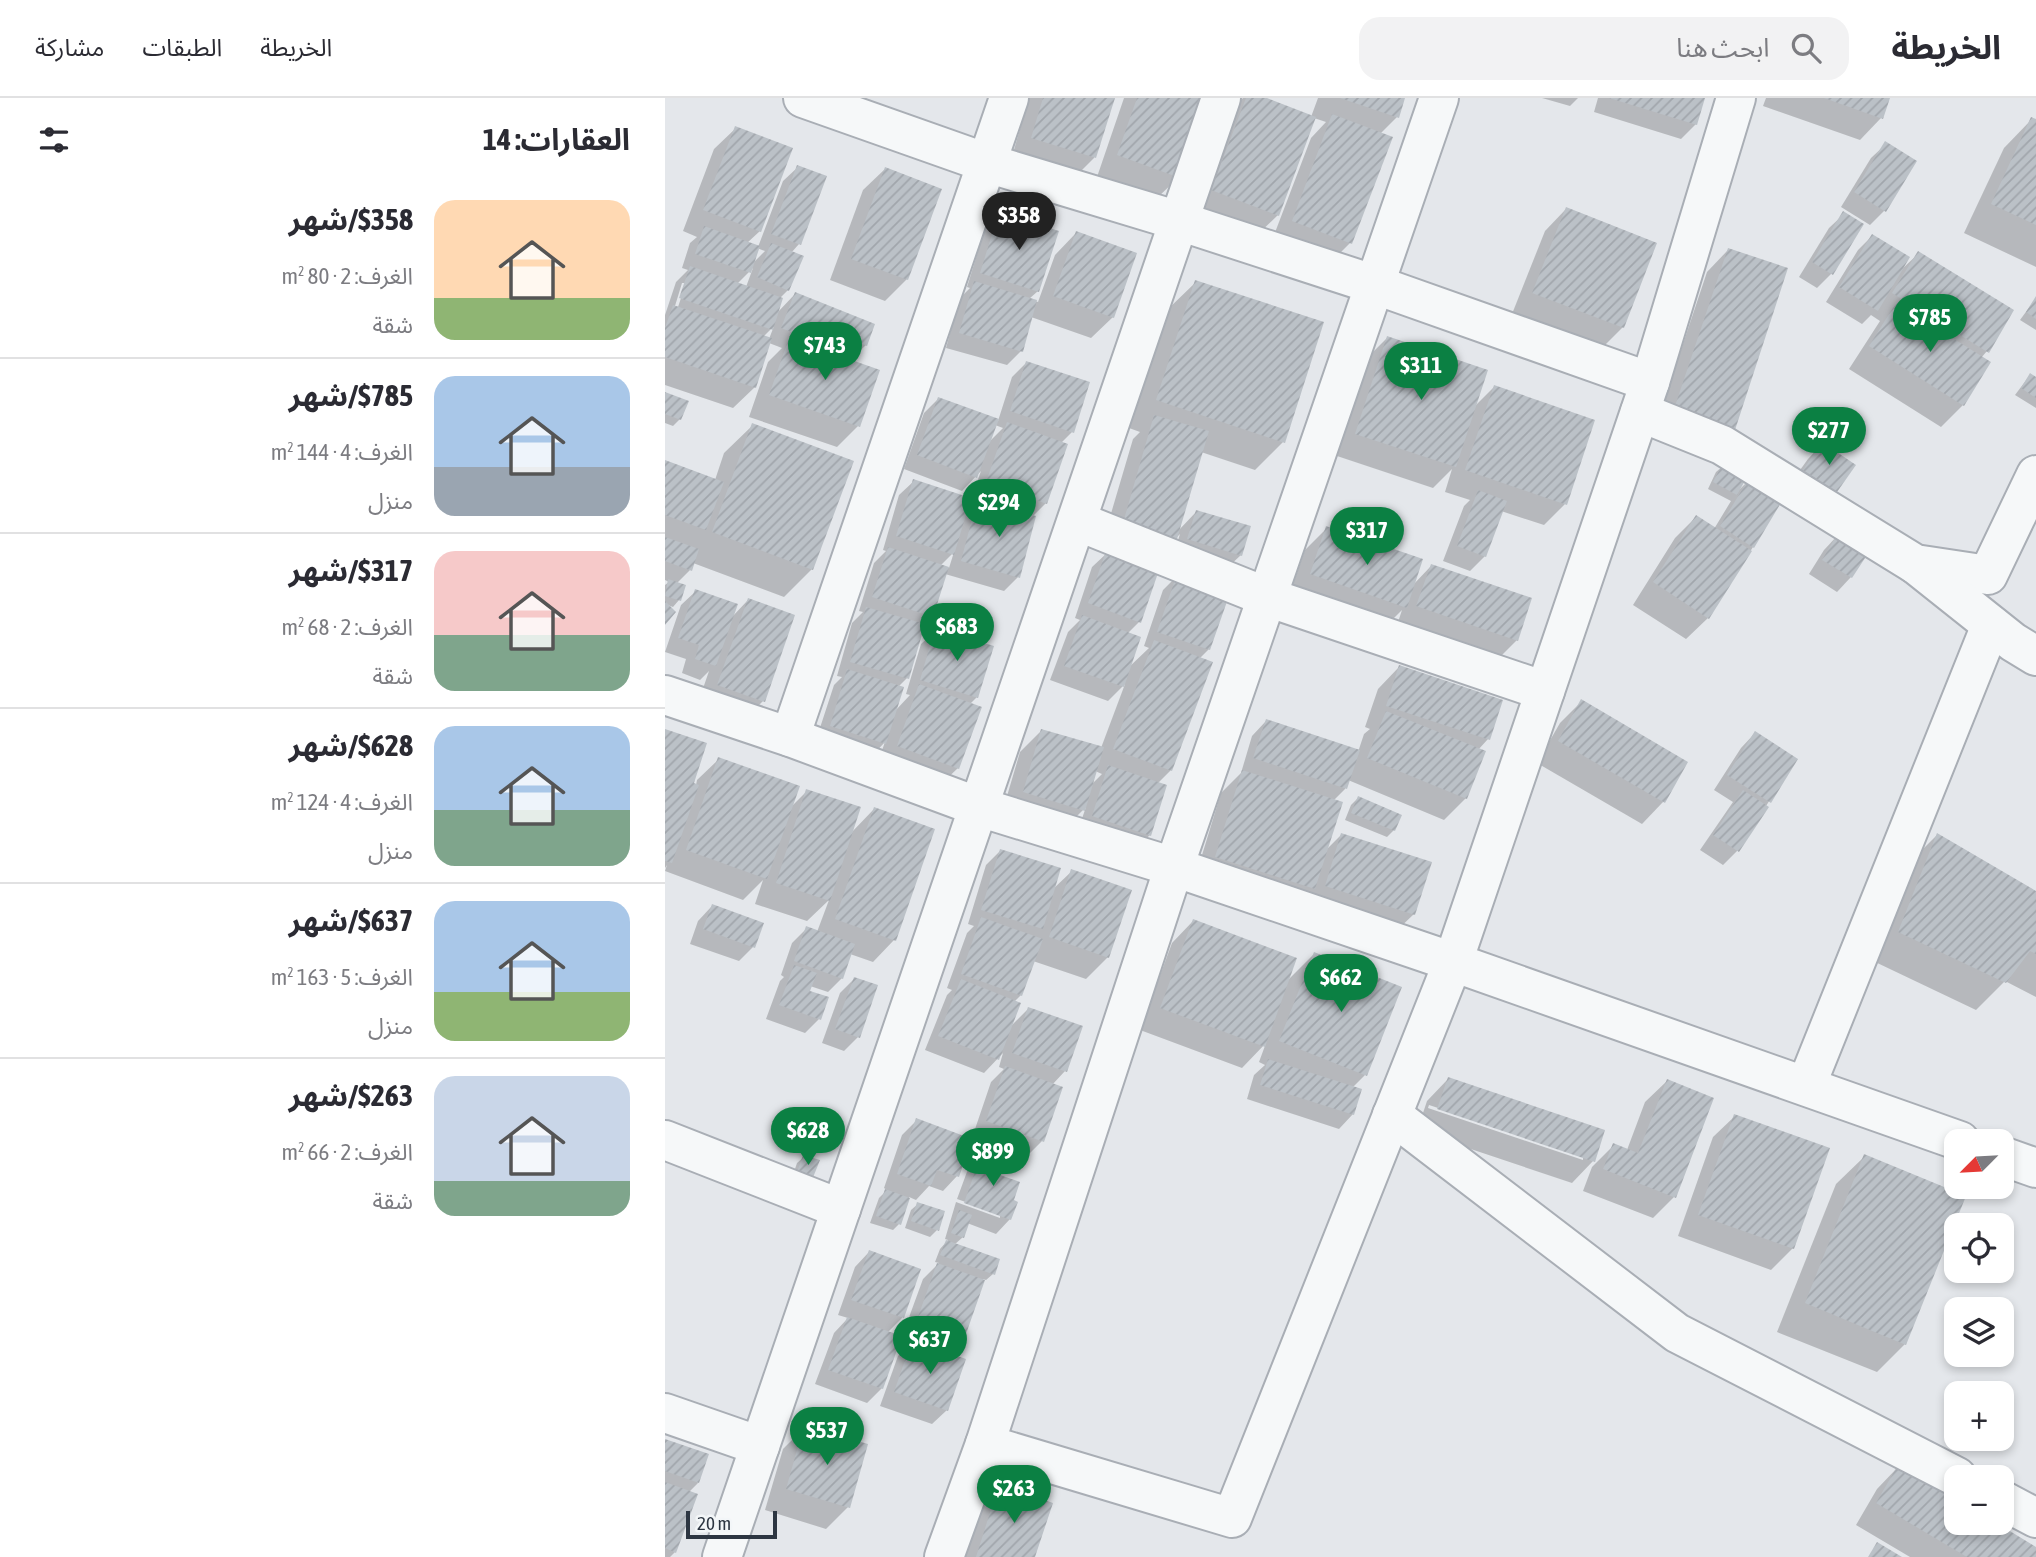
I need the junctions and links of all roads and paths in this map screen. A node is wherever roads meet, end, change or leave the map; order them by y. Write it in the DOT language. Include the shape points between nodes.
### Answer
graph roads {
  1 [pos="803,98"];
  2 [pos="1009,98"];
  3 [pos="1221,98"];
  4 [pos="1439,98"];
  5 [pos="1737,98"];
  6 [pos="987,163"];
  7 [pos="1179,221"];
  8 [pos="1376,285"];
  9 [pos="1645,397"];
  10 [pos="2036,475"];
  11 [pos="1077,521"];
  12 [pos="1915,564"];
  13 [pos="1267,597"];
  14 [pos="1991,625"];
  15 [pos="2036,656"];
  16 [pos="1545,691"];
  17 [pos="665,695"];
  18 [pos="790,737"];
  19 [pos="979,807"];
  20 [pos="1174,867"];
  21 [pos="1453,962"];
  22 [pos="1806,1086"];
  23 [pos="1392,1115"];
  24 [pos="1944,1135"];
  25 [pos="665,1140"];
  26 [pos="2014,1160"];
  27 [pos="2036,1168"];
  28 [pos="841,1209"];
  29 [pos="665,1413"];
  30 [pos="985,1444"];
  31 [pos="760,1446"];
  32 [pos="1944,1470"];
  33 [pos="2014,1506"];
  34 [pos="2036,1518"];
  35 [pos="722,1557"];
  36 [pos="944,1557"];
  1 -- 6 [label="street"];
  2 -- 6 [label="street"];
  3 -- 7 [label="street"];
  4 -- 8 [label="street"];
  5 -- 9 [label="street"];
  6 -- 7 [label="street"];
  6 -- 18 [label="street"];
  7 -- 8 [label="street"];
  7 -- 11 [label="street"];
  8 -- 9 [label="street"];
  8 -- 13 [label="street"];
  9 -- 12 [label="street"];
  9 -- 16 [label="street"];
  10 -- 12 [label="street" via="1988,575"];
  11 -- 13 [label="street"];
  11 -- 19 [label="street"];
  12 -- 14 [label="street"];
  13 -- 16 [label="street"];
  13 -- 20 [label="street"];
  14 -- 15 [label="street"];
  14 -- 22 [label="street"];
  16 -- 21 [label="street"];
  17 -- 18 [label="street"];
  18 -- 19 [label="street"];
  19 -- 20 [label="street"];
  19 -- 28 [label="street"];
  20 -- 21 [label="street"];
  20 -- 30 [label="street"];
  21 -- 22 [label="street"];
  21 -- 23 [label="street"];
  22 -- 24 [label="street"];
  23 -- 30 [label="street" via="1232,1518"];
  23 -- 32 [label="street" via="1677,1334"];
  25 -- 28 [label="street"];
  26 -- 27 [label="street"];
  28 -- 31 [label="street"];
  29 -- 31 [label="street"];
  30 -- 36 [label="street"];
  31 -- 35 [label="street"];
  33 -- 34 [label="street"];
}
